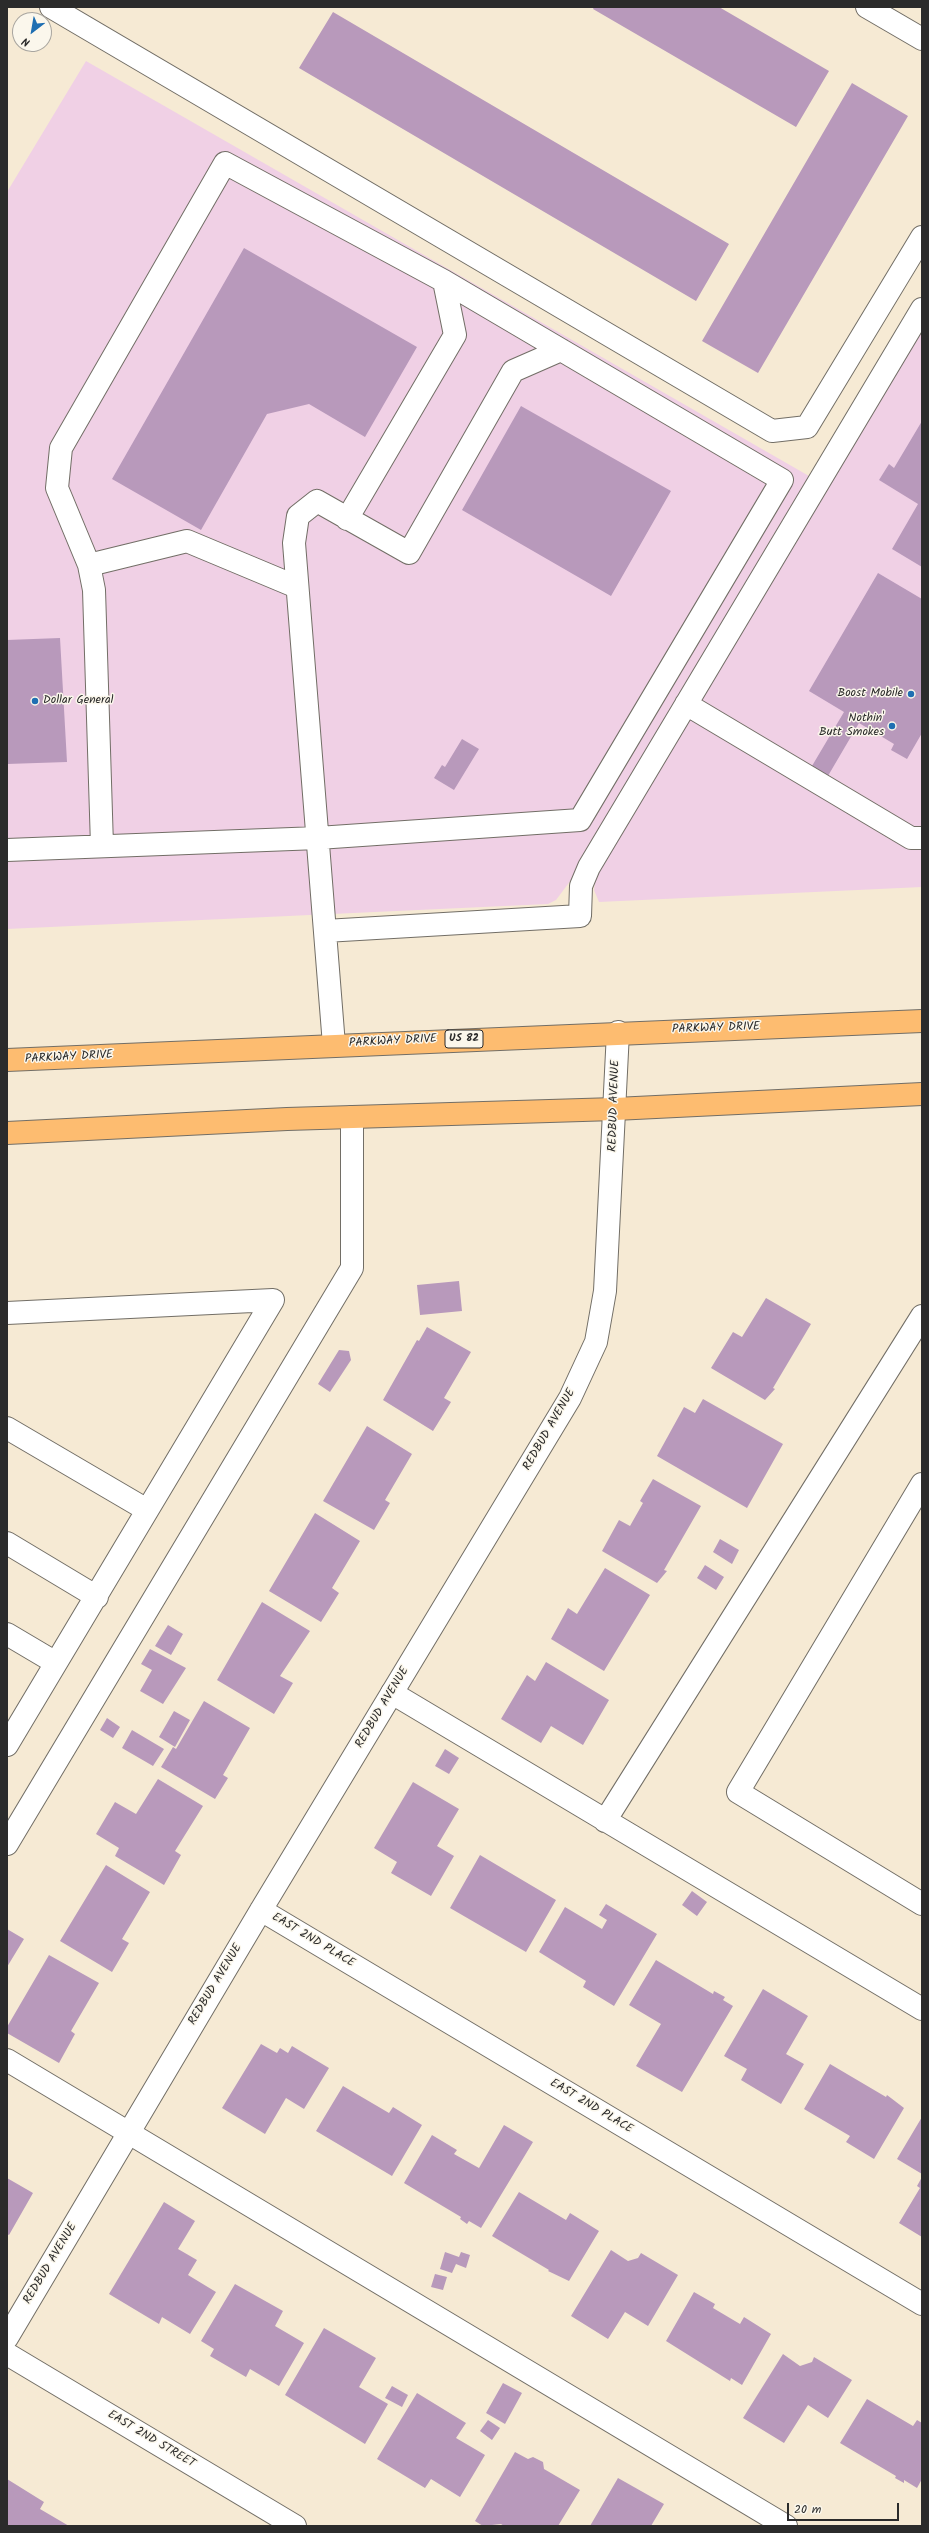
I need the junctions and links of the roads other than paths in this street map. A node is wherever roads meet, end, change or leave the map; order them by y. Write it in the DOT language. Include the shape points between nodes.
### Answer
graph roads {
  1 [pos="51,7"];
  2 [pos="868,7"];
  3 [pos="922,39"];
  4 [pos="922,236"];
  5 [pos="444,281"];
  6 [pos="922,309"];
  7 [pos="561,350"];
  8 [pos="347,519"];
  9 [pos="89,565"];
  10 [pos="297,587"];
  11 [pos="686,704"];
  12 [pos="918,833"];
  13 [pos="318,838"];
  14 [pos="102,846"];
  15 [pos="7,850"];
  16 [pos="325,930"];
  17 [pos="922,1021"];
  18 [pos="618,1032"];
  19 [pos="334,1045"];
  20 [pos="7,1060"];
  21 [pos="922,1094"];
  22 [pos="615,1109"];
  23 [pos="352,1117"];
  24 [pos="7,1132"];
  25 [pos="7,1313"];
  26 [pos="922,1316"];
  27 [pos="7,1428"];
  28 [pos="922,1484"];
  29 [pos="147,1510"];
  30 [pos="7,1543"];
  31 [pos="97,1597"];
  32 [pos="7,1634"];
  33 [pos="56,1663"];
  34 [pos="392,1693"];
  35 [pos="7,1745"];
  36 [pos="604,1821"];
  37 [pos="7,1844"];
  38 [pos="922,1904"];
  39 [pos="261,1910"];
  40 [pos="922,2009"];
  41 [pos="7,2060"];
  42 [pos="129,2133"];
  43 [pos="922,2304"];
  44 [pos="7,2338"];
  45 [pos="7,2354"];
  46 [pos="295,2526"];
  47 [pos="786,2526"];
  1 -- 4 [label="street" via="772,431 807,428"];
  2 -- 3 [label="street"];
  5 -- 7 [label="street"];
  5 -- 8 [label="street" via="455,335"];
  5 -- 9 [label="street" via="226,163 61,448 57,488"];
  6 -- 11 [label="street"];
  7 -- 8 [label="street" via="513,371 409,553"];
  7 -- 13 [label="street" via="782,480 580,820"];
  8 -- 10 [label="street" via="317,502 298,516 294,543"];
  9 -- 10 [label="street" via="187,542"];
  9 -- 14 [label="street" via="94,590"];
  10 -- 13 [label="street"];
  11 -- 12 [label="street"];
  11 -- 16 [label="street" via="589,867 581,886 580,916"];
  13 -- 14 [label="street"];
  13 -- 16 [label="street"];
  14 -- 15 [label="street"];
  16 -- 19 [label="street"];
  17 -- 18 [label="highway, PARKWAY DRIVE / US 82"];
  18 -- 19 [label="highway, PARKWAY DRIVE / US 82"];
  18 -- 22 [label="street, REDBUD AVENUE"];
  19 -- 20 [label="highway, PARKWAY DRIVE / US 82"];
  21 -- 22 [label="highway"];
  22 -- 23 [label="highway"];
  22 -- 34 [label="street, REDBUD AVENUE" via="605,1291 596,1342 570,1398"];
  23 -- 24 [label="highway"];
  23 -- 37 [label="street" via="352,1268"];
  25 -- 29 [label="street" via="273,1300"];
  26 -- 36 [label="street"];
  27 -- 29 [label="street"];
  28 -- 38 [label="street" via="738,1792"];
  29 -- 31 [label="street"];
  30 -- 31 [label="street"];
  31 -- 33 [label="street"];
  32 -- 33 [label="street"];
  33 -- 35 [label="street"];
  34 -- 36 [label="street"];
  34 -- 39 [label="street, REDBUD AVENUE"];
  36 -- 40 [label="street"];
  39 -- 42 [label="street, REDBUD AVENUE"];
  39 -- 43 [label="street, EAST 2ND PLACE"];
  41 -- 42 [label="street"];
  42 -- 44 [label="street, REDBUD AVENUE"];
  42 -- 47 [label="street"];
  45 -- 46 [label="street, EAST 2ND STREET"];
}
